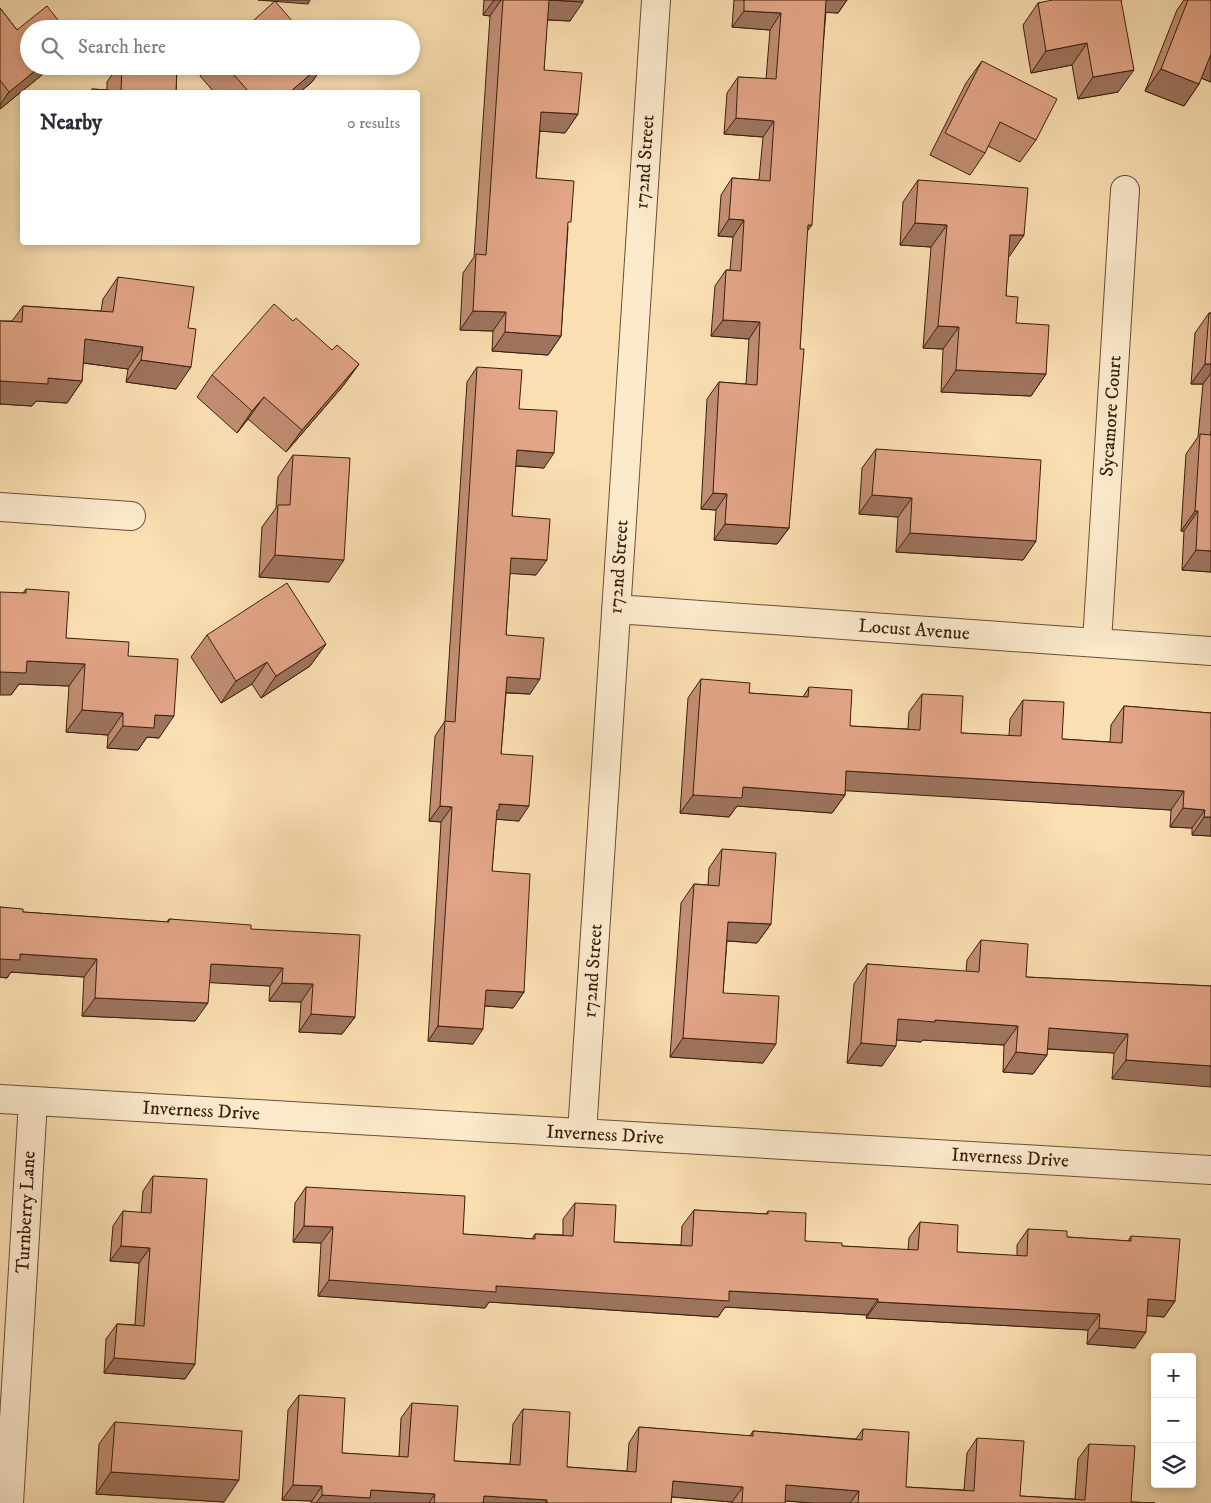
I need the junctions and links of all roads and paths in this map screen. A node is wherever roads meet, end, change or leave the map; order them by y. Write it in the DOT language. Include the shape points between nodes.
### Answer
graph roads {
  1 [pos="656,0"];
  2 [pos="1125,190"];
  3 [pos="0,508"];
  4 [pos="131,516"];
  5 [pos="616,610"];
  6 [pos="1097,642"];
  7 [pos="1211,651"];
  8 [pos="0,1100"];
  9 [pos="33,1101"];
  10 [pos="582,1133"];
  11 [pos="1211,1170"];
  12 [pos="9,1503"];
  1 -- 5 [label="street, 172nd Street"];
  2 -- 6 [label="street, Sycamore Court"];
  3 -- 4 [label="street"];
  5 -- 6 [label="street, Locust Avenue"];
  5 -- 10 [label="street, 172nd Street"];
  6 -- 7 [label="street, Locust Avenue"];
  8 -- 9 [label="street, Inverness Drive"];
  9 -- 10 [label="street, Inverness Drive"];
  9 -- 12 [label="street, Turnberry Lane"];
  10 -- 11 [label="street, Inverness Drive"];
}
